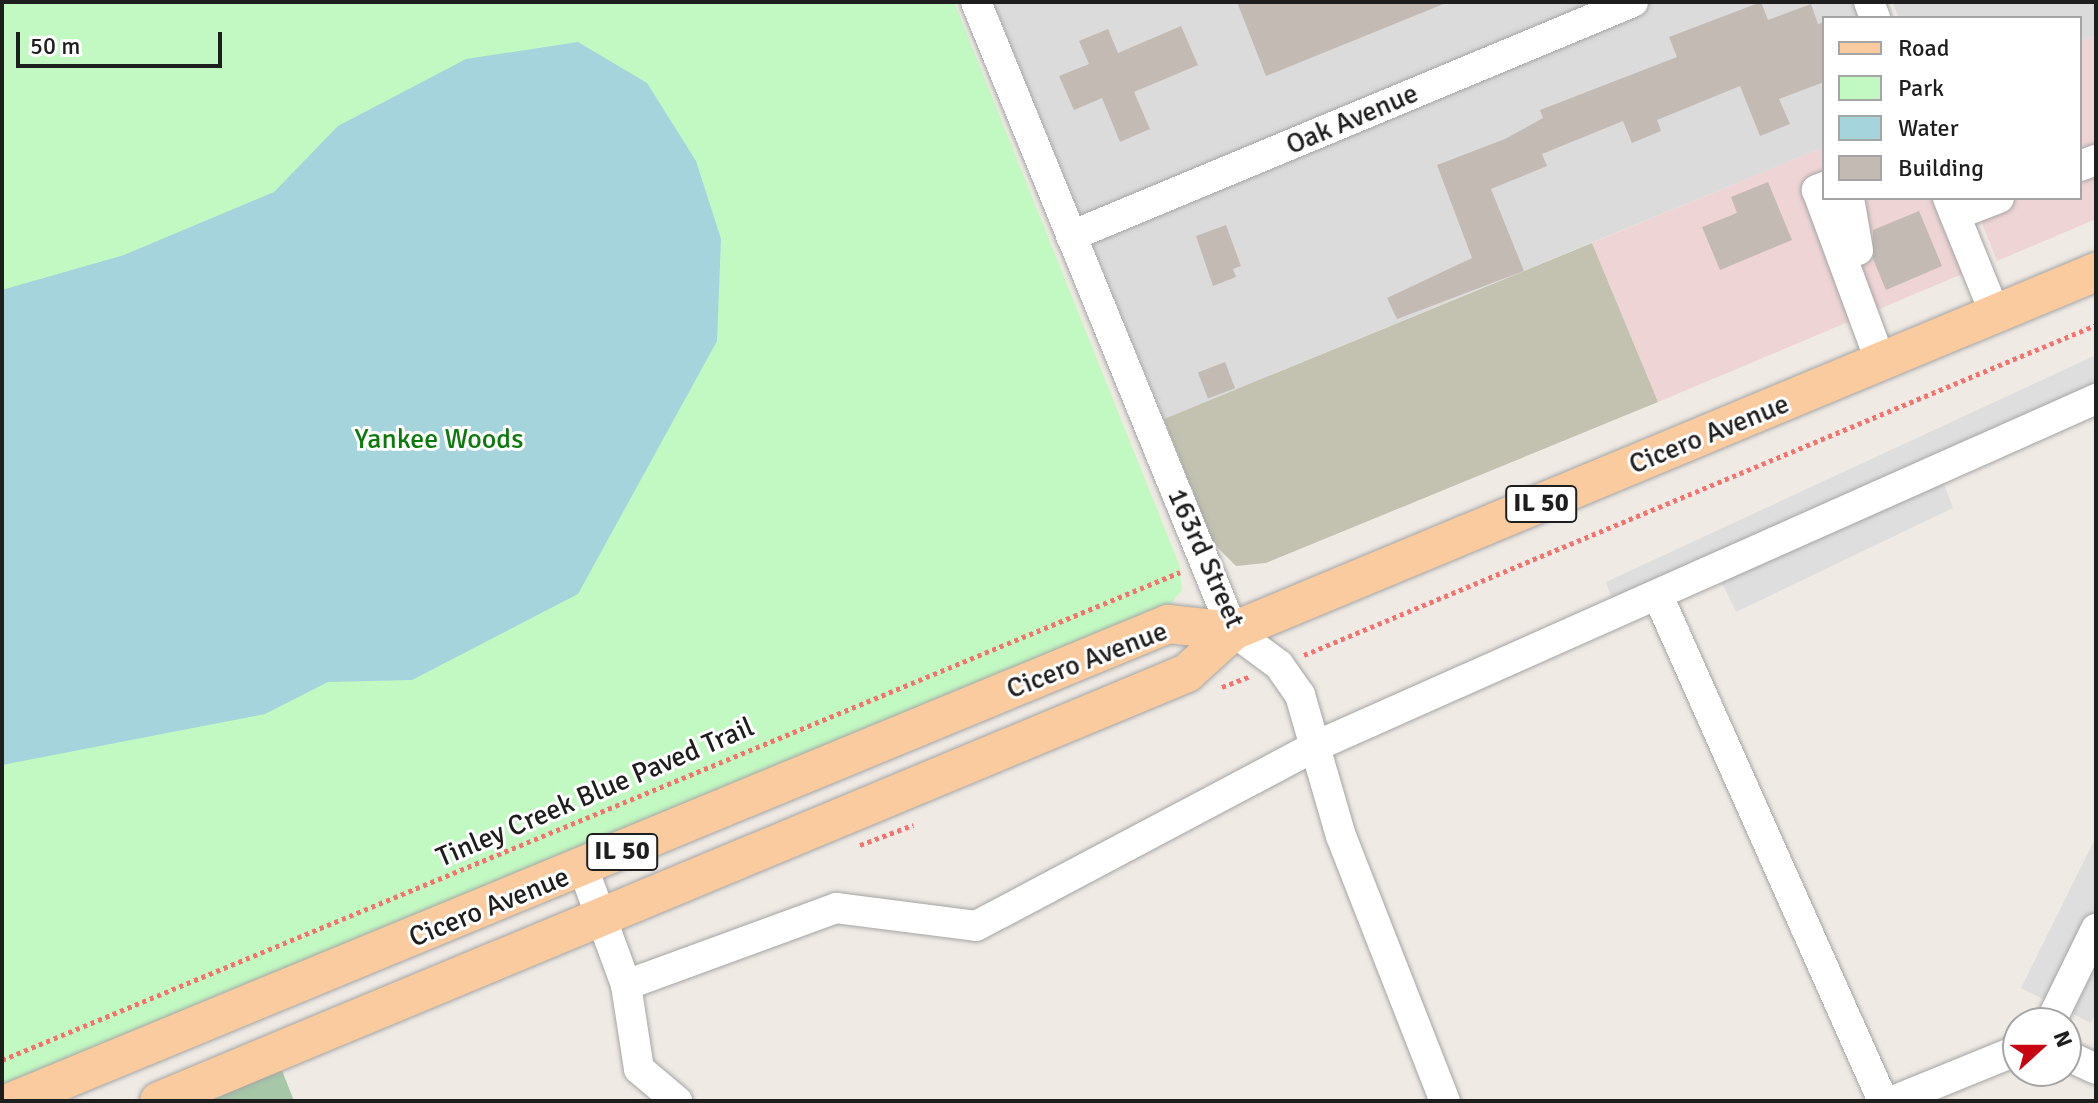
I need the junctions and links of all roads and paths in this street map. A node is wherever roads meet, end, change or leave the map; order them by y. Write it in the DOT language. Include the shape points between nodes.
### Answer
graph roads {
  1 [pos="976,2"];
  2 [pos="1633,2"];
  3 [pos="1822,188"];
  4 [pos="1849,200"];
  5 [pos="1988,200"];
  6 [pos="1951,207"];
  7 [pos="1071,236"];
  8 [pos="2096,272"];
  9 [pos="1853,287"];
  10 [pos="1995,314"];
  11 [pos="2096,325"];
  12 [pos="1881,363"];
  13 [pos="2096,399"];
  14 [pos="1204,562"];
  15 [pos="1659,598"];
  16 [pos="1233,631"];
  17 [pos="1279,665"];
  18 [pos="1316,746"];
  19 [pos="583,868"];
  20 [pos="602,917"];
  21 [pos="2096,929"];
  22 [pos="626,985"];
  23 [pos="2058,1007"];
  24 [pos="2002,1057"];
  25 [pos="2,1060"];
  26 [pos="13,1101"];
  27 [pos="159,1101"];
  28 [pos="677,1101"];
  29 [pos="1445,1101"];
  30 [pos="1883,1101"];
  31 [pos="1893,1101"];
  1 -- 7 [label="street, 163rd Street"];
  2 -- 7 [label="street, Oak Avenue"];
  3 -- 9 [label="street" via="1817,190"];
  4 -- 9 [label="street" via="1848,224 1862,261"];
  5 -- 6 [label="street"];
  6 -- 10 [label="street"];
  7 -- 14 [label="street, 163rd Street"];
  8 -- 10 [label="main road, Cicero Avenue / IL 50"];
  9 -- 12 [label="street"];
  10 -- 12 [label="main road, Cicero Avenue / IL 50"];
  11 -- 17 [label="path"];
  12 -- 16 [label="main road, Cicero Avenue / IL 50"];
  13 -- 15 [label="street"];
  14 -- 16 [label="street, 163rd Street"];
  14 -- 25 [label="path, Tinley Creek Blue Paved Trail"];
  15 -- 18 [label="street"];
  15 -- 30 [label="street"];
  16 -- 17 [label="street, 163rd Street"];
  16 -- 19 [label="main road, Cicero Avenue / IL 50" via="1168,624"];
  16 -- 20 [label="main road, Cicero Avenue / IL 50" via="1187,673"];
  17 -- 18 [label="street, 163rd Street" via="1300,695"];
  18 -- 22 [label="street" via="976,926 836,908"];
  18 -- 29 [label="street, 163rd Street" via="1341,836"];
  19 -- 20 [label="street"];
  19 -- 26 [label="main road, Cicero Avenue / IL 50"];
  20 -- 22 [label="street"];
  20 -- 27 [label="main road, Cicero Avenue / IL 50"];
  21 -- 23 [label="street"];
  22 -- 28 [label="street" via="639,1069"];
  24 -- 31 [label="street"];
}
